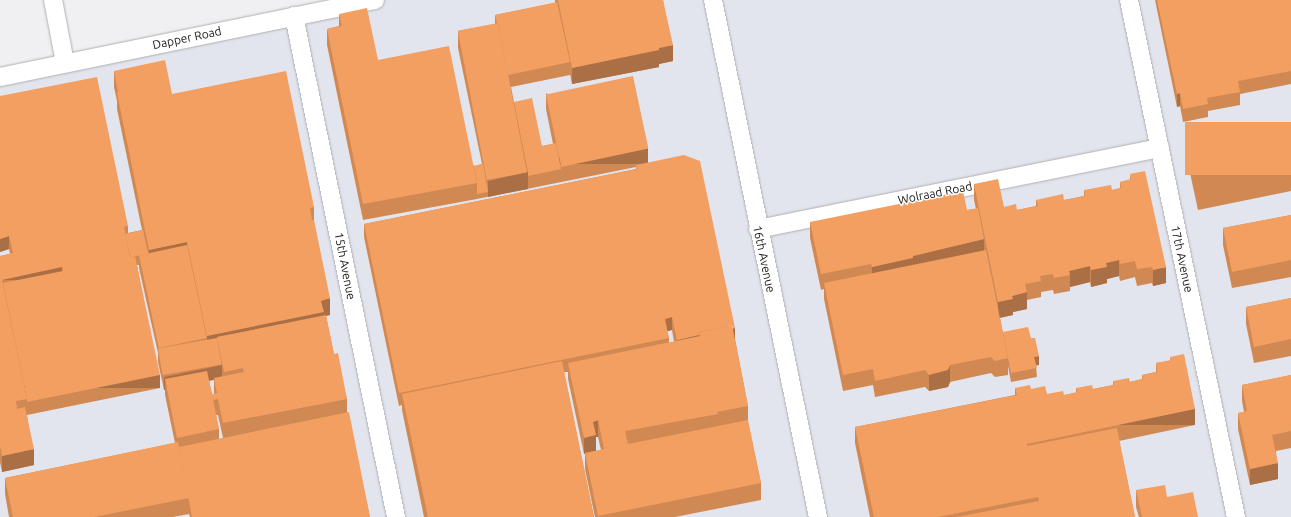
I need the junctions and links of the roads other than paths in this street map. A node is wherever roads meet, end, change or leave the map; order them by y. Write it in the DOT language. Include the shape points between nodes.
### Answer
graph roads {
  1 [pos="53,0"];
  2 [pos="375,0"];
  3 [pos="713,0"];
  4 [pos="1129,0"];
  5 [pos="294,16"];
  6 [pos="65,63"];
  7 [pos="0,77"];
  8 [pos="1160,148"];
  9 [pos="758,229"];
  10 [pos="396,517"];
  11 [pos="818,517"];
  12 [pos="1236,517"];
  1 -- 6 [label="street"];
  2 -- 5 [label="street, Dapper Road"];
  3 -- 9 [label="street, 16th Avenue"];
  4 -- 8 [label="street, 17th Avenue"];
  5 -- 6 [label="street, Dapper Road"];
  5 -- 10 [label="street, 15th Avenue"];
  6 -- 7 [label="street, Dapper Road"];
  8 -- 9 [label="street, Wolraad Road"];
  8 -- 12 [label="street, 17th Avenue"];
  9 -- 11 [label="street, 16th Avenue"];
}
